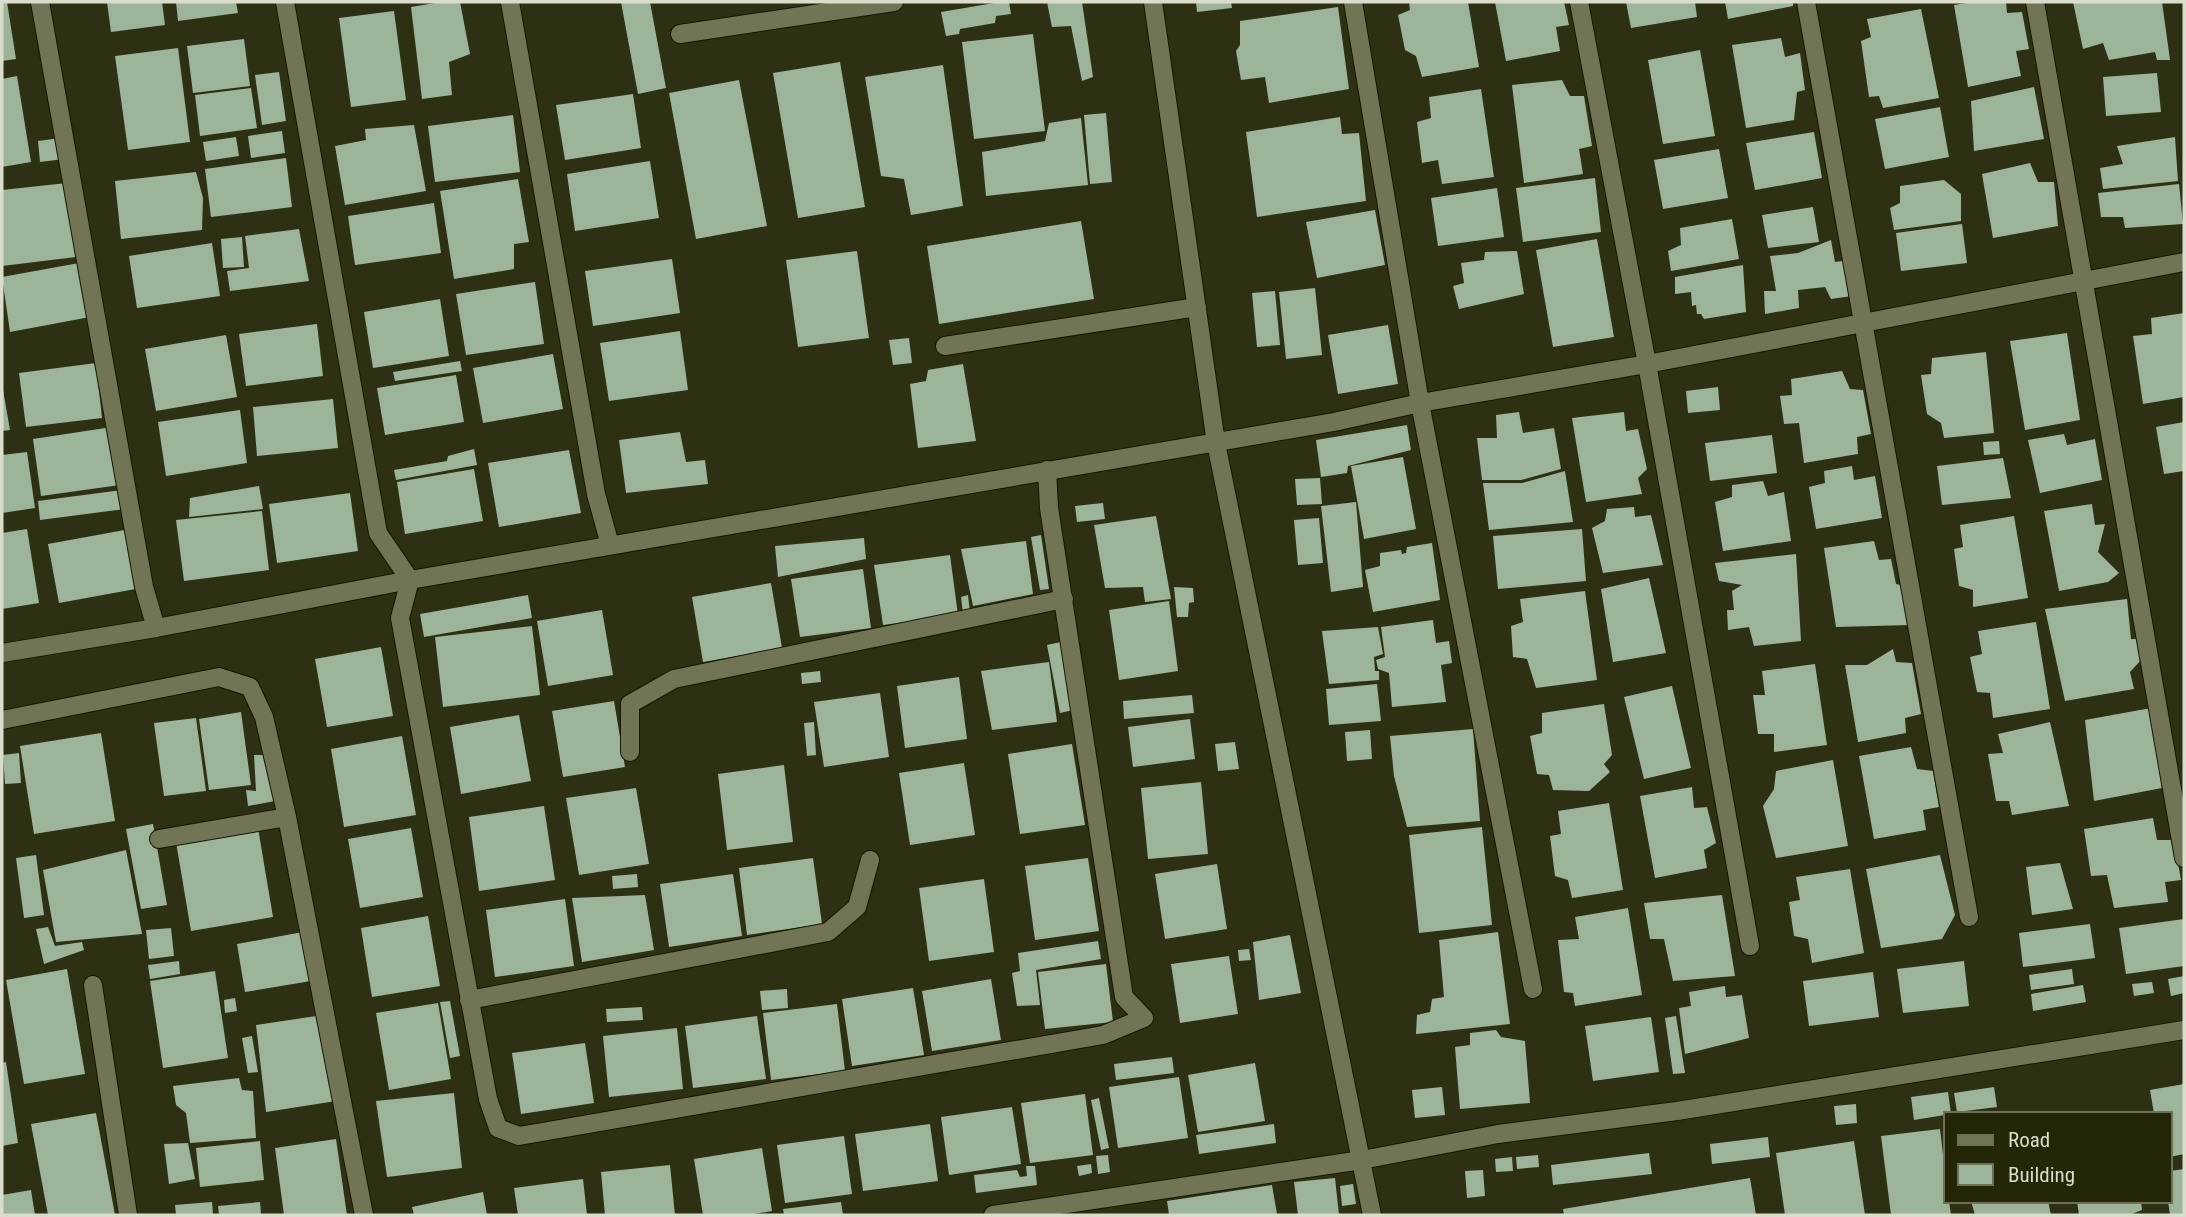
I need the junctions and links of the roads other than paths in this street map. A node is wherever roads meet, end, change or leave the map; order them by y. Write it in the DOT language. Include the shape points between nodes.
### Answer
graph roads {
  1 [pos="40,2"];
  2 [pos="285,2"];
  3 [pos="510,2"];
  4 [pos="894,2"];
  5 [pos="1153,2"];
  6 [pos="1353,2"];
  7 [pos="1578,2"];
  8 [pos="1806,2"];
  9 [pos="2035,2"];
  10 [pos="680,34"];
  11 [pos="2184,262"];
  12 [pos="2082,281"];
  13 [pos="1197,307"];
  14 [pos="1865,324"];
  15 [pos="945,346"];
  16 [pos="1647,365"];
  17 [pos="1420,404"];
  18 [pos="1216,443"];
  19 [pos="1047,470"];
  20 [pos="610,545"];
  21 [pos="410,580"];
  22 [pos="1064,599"];
  23 [pos="156,628"];
  24 [pos="2,653"];
  25 [pos="2,720"];
  26 [pos="630,752"];
  27 [pos="287,817"];
  28 [pos="159,839"];
  29 [pos="2184,858"];
  30 [pos="870,859"];
  31 [pos="1969,917"];
  32 [pos="1750,946"];
  33 [pos="93,985"];
  34 [pos="1532,989"];
  35 [pos="469,1000"];
  36 [pos="2184,1030"];
  37 [pos="1362,1160"];
  38 [pos="128,1215"];
  39 [pos="364,1215"];
  40 [pos="993,1215"];
  41 [pos="1372,1215"];
  1 -- 23 [label="street" via="144,587"];
  2 -- 21 [label="street" via="378,533"];
  3 -- 20 [label="street" via="596,494"];
  4 -- 10 [label="street"];
  5 -- 13 [label="street"];
  6 -- 17 [label="street"];
  7 -- 16 [label="street"];
  8 -- 14 [label="street"];
  9 -- 12 [label="street"];
  11 -- 12 [label="street"];
  12 -- 14 [label="street"];
  12 -- 29 [label="street"];
  13 -- 15 [label="street"];
  13 -- 18 [label="street"];
  14 -- 16 [label="street"];
  14 -- 31 [label="street"];
  16 -- 17 [label="street"];
  16 -- 32 [label="street"];
  17 -- 18 [label="street"];
  17 -- 34 [label="street"];
  18 -- 19 [label="street"];
  18 -- 37 [label="street"];
  19 -- 20 [label="street"];
  19 -- 22 [label="street"];
  20 -- 21 [label="street"];
  21 -- 23 [label="street"];
  21 -- 35 [label="street" via="400,618"];
  22 -- 26 [label="street" via="674,679 630,704"];
  22 -- 35 [label="street" via="1124,997 1144,1018 1103,1035 519,1136 498,1128 491,1109"];
  23 -- 24 [label="street"];
  25 -- 27 [label="street" via="219,677 250,687 264,717"];
  27 -- 28 [label="street"];
  27 -- 39 [label="street"];
  30 -- 35 [label="street" via="857,907 828,932"];
  33 -- 38 [label="street"];
  36 -- 37 [label="street" via="1677,1111 1498,1134"];
  37 -- 40 [label="street"];
  37 -- 41 [label="street"];
}
